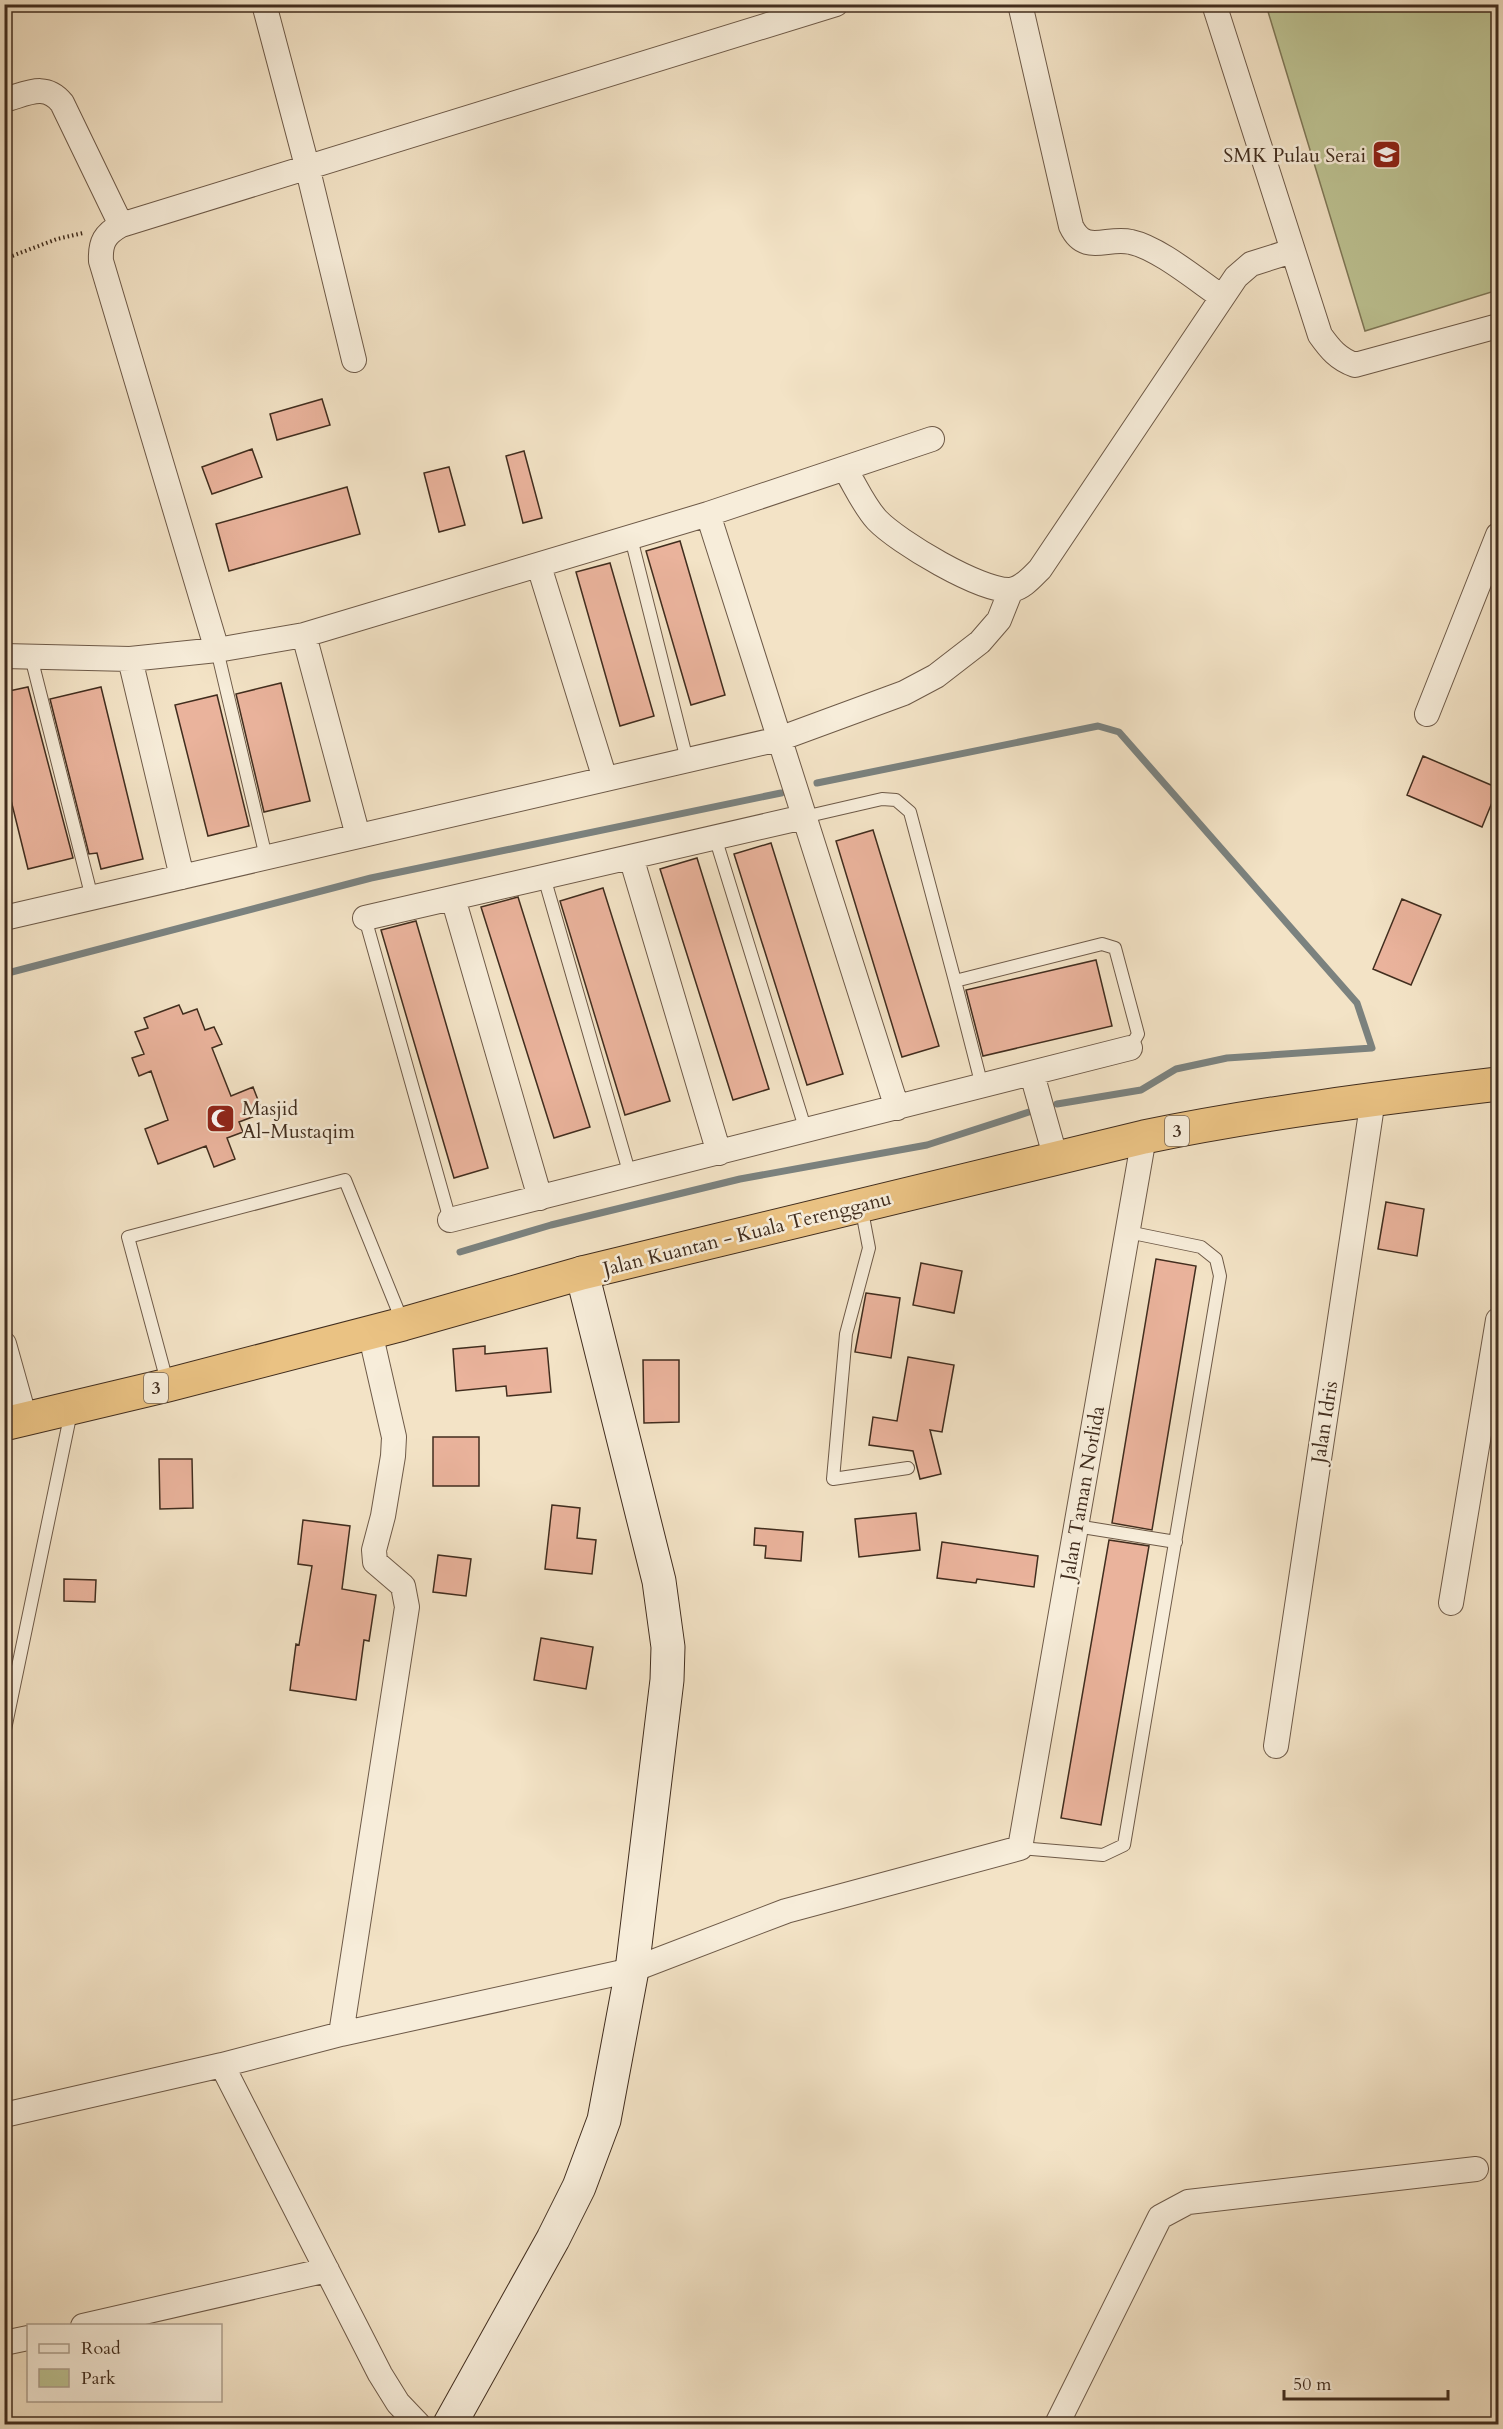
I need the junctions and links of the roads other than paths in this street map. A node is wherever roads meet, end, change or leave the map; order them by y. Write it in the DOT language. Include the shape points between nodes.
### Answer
graph roads {
  1 [pos="264,4"];
  2 [pos="836,4"];
  3 [pos="1020,4"];
  4 [pos="1214,4"];
  5 [pos="4,100"];
  6 [pos="307,166"];
  7 [pos="121,225"];
  8 [pos="1292,251"];
  9 [pos="1222,297"];
  10 [pos="1498,326"];
  11 [pos="354,360"];
  12 [pos="932,439"];
  13 [pos="845,469"];
  14 [pos="708,514"];
  15 [pos="1498,535"];
  16 [pos="631,538"];
  17 [pos="539,566"];
  18 [pos="1011,590"];
  19 [pos="304,635"];
  20 [pos="217,650"];
  21 [pos="4,656"];
  22 [pos="31,657"];
  23 [pos="130,659"];
  24 [pos="1427,714"];
  25 [pos="779,739"];
  26 [pos="687,760"];
  27 [pos="604,779"];
  28 [pos="804,817"];
  29 [pos="358,836"];
  30 [pos="715,837"];
  31 [pos="631,856"];
  32 [pos="266,857"];
  33 [pos="182,877"];
  34 [pos="544,877"];
  35 [pos="92,898"];
  36 [pos="453,898"];
  37 [pos="4,918"];
  38 [pos="365,918"];
  39 [pos="955,981"];
  40 [pos="1130,1048"];
  41 [pos="1032,1074"];
  42 [pos="1498,1084"];
  43 [pos="982,1086"];
  44 [pos="1373,1099"];
  45 [pos="897,1108"];
  46 [pos="806,1131"];
  47 [pos="1144,1137"];
  48 [pos="719,1153"];
  49 [pos="1056,1159"];
  50 [pos="630,1175"];
  51 [pos="540,1198"];
  52 [pos="861,1206"];
  53 [pos="450,1220"];
  54 [pos="1128,1232"];
  55 [pos="582,1273"];
  56 [pos="1498,1320"];
  57 [pos="403,1324"];
  58 [pos="370,1332"];
  59 [pos="4,1344"];
  60 [pos="168,1385"];
  61 [pos="72,1408"];
  62 [pos="15,1421"];
  63 [pos="908,1468"];
  64 [pos="1076,1526"];
  65 [pos="1176,1542"];
  66 [pos="1451,1603"];
  67 [pos="4,1734"];
  68 [pos="1276,1746"];
  69 [pos="1020,1848"];
  70 [pos="632,1970"];
  71 [pos="341,2034"];
  72 [pos="222,2065"];
  73 [pos="4,2115"];
  74 [pos="1476,2169"];
  75 [pos="327,2270"];
  76 [pos="87,2324"];
  77 [pos="27,2338"];
  78 [pos="4,2343"];
  79 [pos="418,2424"];
  80 [pos="450,2424"];
  81 [pos="1057,2424"];
  1 -- 6 [label="street"];
  2 -- 6 [label="street"];
  3 -- 9 [label="street" via="1076,236 1092,244 1123,240 1137,243"];
  4 -- 8 [label="street"];
  5 -- 7 [label="street" via="42,90 56,96"];
  6 -- 7 [label="street"];
  6 -- 11 [label="street"];
  7 -- 20 [label="street" via="104,238 101,261"];
  8 -- 9 [label="street" via="1251,264"];
  8 -- 10 [label="street" via="1320,334 1343,361 1355,364"];
  9 -- 18 [label="street" via="1040,569 1022,586"];
  12 -- 13 [label="street"];
  13 -- 14 [label="street"];
  13 -- 18 [label="street" via="876,519 906,544 984,586"];
  14 -- 16 [label="street"];
  14 -- 25 [label="street"];
  15 -- 24 [label="street"];
  16 -- 17 [label="street"];
  16 -- 26 [label="lane"];
  17 -- 19 [label="street"];
  17 -- 27 [label="street"];
  18 -- 25 [label="street" via="999,620 980,642 936,676 904,693"];
  19 -- 20 [label="street"];
  19 -- 29 [label="street"];
  20 -- 23 [label="street"];
  20 -- 32 [label="lane"];
  21 -- 22 [label="street"];
  22 -- 23 [label="street"];
  22 -- 35 [label="lane"];
  23 -- 33 [label="street"];
  25 -- 26 [label="street"];
  25 -- 28 [label="street"];
  26 -- 27 [label="street"];
  27 -- 29 [label="street"];
  28 -- 30 [label="street"];
  28 -- 39 [label="lane" via="882,799 896,801 910,812"];
  28 -- 45 [label="street"];
  29 -- 32 [label="street"];
  30 -- 31 [label="street"];
  30 -- 46 [label="lane"];
  31 -- 34 [label="street"];
  31 -- 48 [label="street"];
  32 -- 33 [label="street"];
  33 -- 35 [label="street"];
  34 -- 36 [label="street"];
  34 -- 50 [label="lane"];
  35 -- 37 [label="street"];
  36 -- 38 [label="street"];
  36 -- 51 [label="street"];
  38 -- 53 [label="lane"];
  39 -- 40 [label="lane" via="1102,944 1115,948 1138,1034"];
  39 -- 43 [label="lane"];
  40 -- 41 [label="street"];
  41 -- 43 [label="street"];
  41 -- 49 [label="street"];
  42 -- 44 [label="highway, Jalan Kuantan - Kuala Terengganu / 3"];
  43 -- 45 [label="street"];
  44 -- 47 [label="highway, Jalan Kuantan - Kuala Terengganu / 3"];
  44 -- 68 [label="street, Jalan Idris"];
  45 -- 46 [label="street"];
  46 -- 48 [label="street"];
  47 -- 49 [label="highway, Jalan Kuantan - Kuala Terengganu / 3"];
  47 -- 54 [label="street, Jalan Taman Norlida"];
  48 -- 50 [label="street"];
  49 -- 52 [label="highway, Jalan Kuantan - Kuala Terengganu / 3"];
  50 -- 51 [label="street"];
  51 -- 53 [label="street"];
  52 -- 55 [label="highway, Jalan Kuantan - Kuala Terengganu / 3"];
  52 -- 63 [label="lane" via="869,1248 846,1334 833,1479"];
  54 -- 64 [label="street, Jalan Taman Norlida"];
  54 -- 65 [label="lane" via="1201,1247 1216,1258 1220,1276"];
  55 -- 57 [label="highway, Jalan Kuantan - Kuala Terengganu / 3"];
  55 -- 70 [label="street" via="658,1574 668,1647"];
  56 -- 66 [label="street"];
  57 -- 58 [label="highway, Jalan Kuantan - Kuala Terengganu / 3"];
  57 -- 60 [label="lane" via="345,1180 128,1237"];
  58 -- 60 [label="highway, Jalan Kuantan - Kuala Terengganu / 3"];
  58 -- 71 [label="street" via="394,1437 375,1562 403,1586 407,1607"];
  59 -- 62 [label="street"];
  60 -- 61 [label="highway, Jalan Kuantan - Kuala Terengganu / 3"];
  61 -- 62 [label="highway, Jalan Kuantan - Kuala Terengganu / 3"];
  61 -- 67 [label="lane"];
  64 -- 65 [label="lane"];
  64 -- 69 [label="street, Jalan Taman Norlida"];
  65 -- 69 [label="lane" via="1124,1845 1103,1855"];
  69 -- 70 [label="street" via="786,1911"];
  70 -- 71 [label="street"];
  70 -- 80 [label="street" via="604,2120 579,2187"];
  71 -- 72 [label="street"];
  72 -- 73 [label="street"];
  72 -- 75 [label="street"];
  74 -- 81 [label="street" via="1188,2202 1160,2217"];
  75 -- 76 [label="street"];
  75 -- 79 [label="street" via="380,2374 398,2403"];
  77 -- 78 [label="street"];
}
